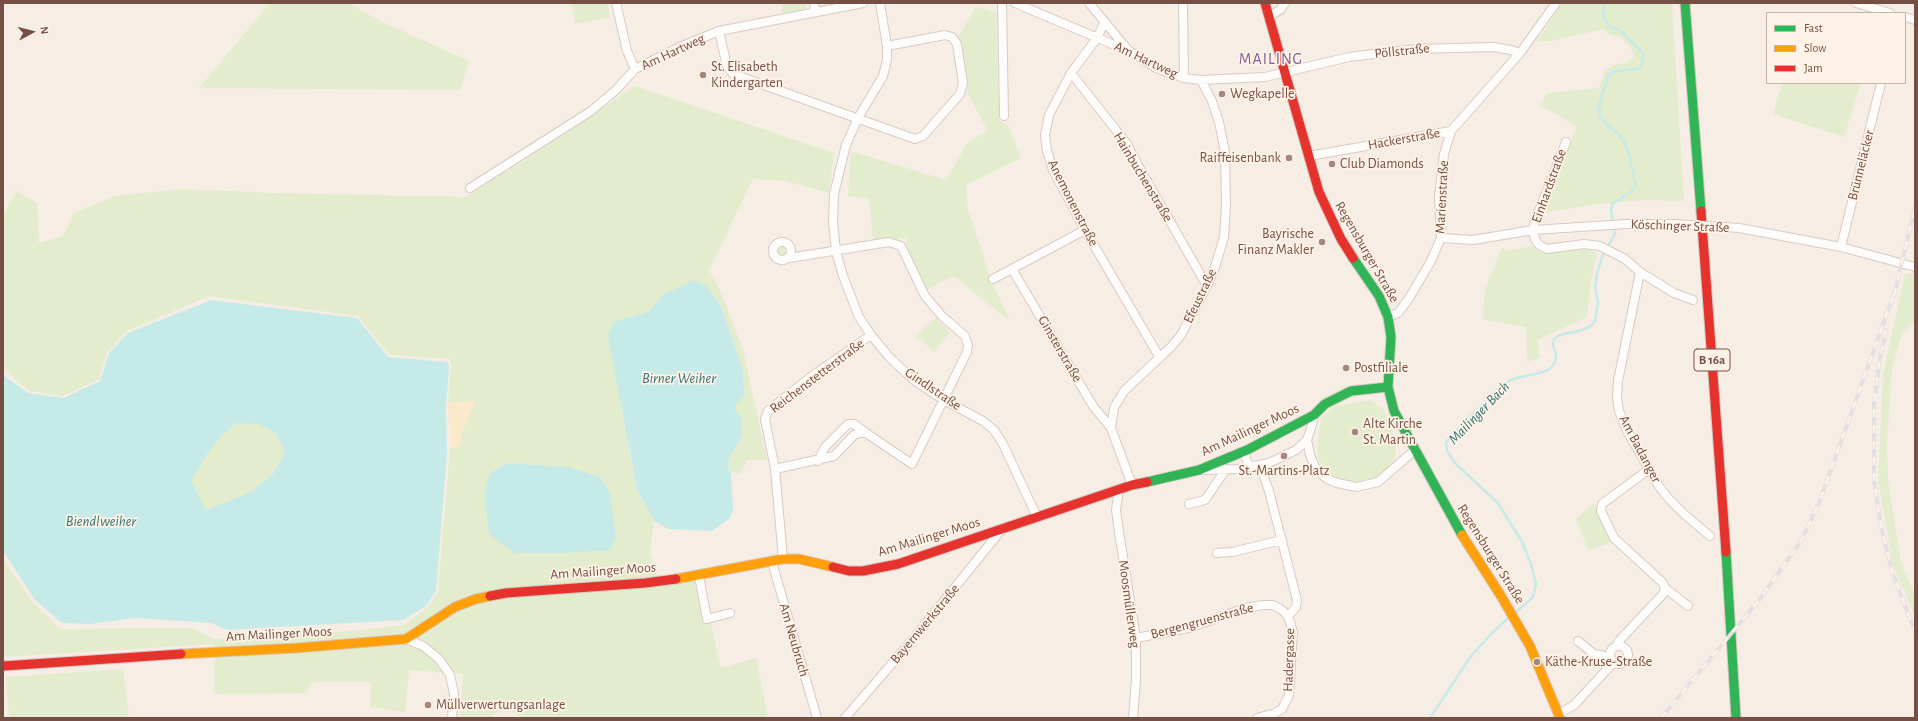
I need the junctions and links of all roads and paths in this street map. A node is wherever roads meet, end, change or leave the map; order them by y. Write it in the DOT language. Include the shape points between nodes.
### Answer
graph roads {
  1 [pos="616,3"];
  2 [pos="863,3"];
  3 [pos="880,3"];
  4 [pos="1002,3"];
  5 [pos="1015,3"];
  6 [pos="1089,3"];
  7 [pos="1183,3"];
  8 [pos="1265,3"];
  9 [pos="1285,3"];
  10 [pos="1556,3"];
  11 [pos="1685,3"];
  12 [pos="1856,3"];
  13 [pos="815,7"];
  14 [pos="1887,12"];
  15 [pos="1269,17"];
  16 [pos="1104,23"];
  17 [pos="719,31"];
  18 [pos="1097,38"];
  19 [pos="887,46"];
  20 [pos="1131,52"];
  21 [pos="1520,53"];
  22 [pos="635,69"];
  23 [pos="1285,72"];
  24 [pos="1071,73"];
  25 [pos="1184,78"];
  26 [pos="1201,80"];
  27 [pos="1881,84"];
  28 [pos="1004,116"];
  29 [pos="858,118"];
  30 [pos="1451,130"];
  31 [pos="1566,142"];
  32 [pos="1309,156"];
  33 [pos="470,188"];
  34 [pos="1085,230"];
  35 [pos="1533,230"];
  36 [pos="1441,238"];
  37 [pos="1840,247"];
  38 [pos="836,251"];
  39 [pos="789,258"];
  40 [pos="1915,267"];
  41 [pos="1012,269"];
  42 [pos="1640,272"];
  43 [pos="992,279"];
  44 [pos="1207,286"];
  45 [pos="1693,300"];
  46 [pos="1388,317"];
  47 [pos="871,336"];
  48 [pos="1160,358"];
  49 [pos="1388,387"];
  50 [pos="944,400"];
  51 [pos="1314,415"];
  52 [pos="1111,428"];
  53 [pos="866,433"];
  54 [pos="1307,440"];
  55 [pos="1416,449"];
  56 [pos="1247,450"];
  57 [pos="818,460"];
  58 [pos="1260,466"];
  59 [pos="776,469"];
  60 [pos="1199,470"];
  61 [pos="1226,470"];
  62 [pos="1648,470"];
  63 [pos="1132,485"];
  64 [pos="1119,490"];
  65 [pos="1189,504"];
  66 [pos="1037,517"];
  67 [pos="1002,529"];
  68 [pos="1710,536"];
  69 [pos="1282,540"];
  70 [pos="1216,553"];
  71 [pos="783,559"];
  72 [pos="772,562"];
  73 [pos="699,576"];
  74 [pos="1665,588"];
  75 [pos="1688,606"];
  76 [pos="730,613"];
  77 [pos="1288,616"];
  78 [pos="1136,638"];
  79 [pos="406,639"];
  80 [pos="1578,641"];
  81 [pos="1617,646"];
  82 [pos="1612,660"];
  83 [pos="3,666"];
  84 [pos="1560,716"];
  85 [pos="452,718"];
  86 [pos="817,718"];
  87 [pos="846,718"];
  88 [pos="1133,718"];
  89 [pos="1257,718"];
  90 [pos="1736,718"];
  1 -- 22 [label="street" via="626,51"];
  2 -- 13 [label="street, Am Hartweg"];
  3 -- 19 [label="street, Gindlstraße"];
  4 -- 28 [label="street"];
  5 -- 18 [label="street, Am Hartweg"];
  6 -- 16 [label="street"];
  7 -- 25 [label="street"];
  8 -- 15 [label="street, Regensburger Straße"];
  9 -- 15 [label="street"];
  10 -- 21 [label="street, Marienstraße"];
  11 -- 90 [label="street, B 16a" via="1719,445"];
  12 -- 14 [label="street"];
  13 -- 17 [label="street, Am Hartweg"];
  15 -- 23 [label="street, Regensburger Straße"];
  16 -- 18 [label="street, Anemonenstraße"];
  16 -- 20 [label="street"];
  17 -- 22 [label="street, Am Hartweg"];
  17 -- 29 [label="street" via="727,66 733,74"];
  18 -- 20 [label="street, Am Hartweg"];
  18 -- 24 [label="street, Anemonenstraße"];
  19 -- 29 [label="street, Gindlstraße" via="883,76"];
  19 -- 29 [label="street" via="945,35 952,37 957,44 963,83 960,94 923,136 915,139"];
  20 -- 25 [label="street, Am Hartweg" via="1156,68"];
  21 -- 23 [label="street, Pöllstraße" via="1492,47 1416,49 1349,57"];
  21 -- 30 [label="street, Marienstraße"];
  22 -- 33 [label="street, Am Hartweg" via="616,90 591,111"];
  23 -- 26 [label="street, Am Hartweg" via="1265,77"];
  23 -- 32 [label="street, Regensburger Straße"];
  24 -- 34 [label="street, Anemonenstraße" via="1050,115 1045,135 1053,170"];
  24 -- 44 [label="street, Hainbuchenstraße" via="1127,144"];
  25 -- 26 [label="street, Am Hartweg"];
  26 -- 44 [label="street, Efeustraße" via="1219,122 1225,152 1226,175 1224,237"];
  27 -- 37 [label="street, Brünneläcker"];
  29 -- 38 [label="street, Gindlstraße" via="846,145 834,194"];
  30 -- 32 [label="street, Hackerstraße"];
  30 -- 36 [label="street, Marienstraße" via="1444,154 1439,197"];
  31 -- 35 [label="street, Einhardstraße"];
  32 -- 46 [label="street, Regensburger Straße" via="1326,210 1341,239 1379,296"];
  34 -- 41 [label="street"];
  34 -- 48 [label="street, Anemonenstraße"];
  35 -- 36 [label="street, Köschinger Straße" via="1473,240"];
  35 -- 37 [label="street, Köschinger Straße, bridge" via="1672,224 1739,228"];
  35 -- 42 [label="street" via="1539,245 1547,249 1584,244 1600,246 1614,252"];
  36 -- 46 [label="street, Marienstraße" via="1408,300 1398,313"];
  37 -- 40 [label="street, Köschinger Straße"];
  38 -- 39 [label="street"];
  38 -- 47 [label="street, Gindlstraße" via="850,297"];
  38 -- 50 [label="street" via="889,242 901,246 904,250 925,296 968,340 967,352"];
  41 -- 43 [label="street"];
  41 -- 52 [label="street, Ginsterstraße" via="1093,406"];
  42 -- 45 [label="street" via="1674,293"];
  42 -- 62 [label="street, Am Badanger" via="1617,397 1622,422"];
  44 -- 48 [label="street, Efeustraße" via="1181,335"];
  46 -- 49 [label="street, Regensburger Straße" via="1391,337"];
  47 -- 50 [label="street, Gindlstraße" via="915,381"];
  47 -- 59 [label="street, Reichenstetterstraße" via="812,376 768,411 765,420"];
  48 -- 52 [label="street, Efeustraße" via="1124,391 1114,408"];
  49 -- 51 [label="street, Am Mailinger Moos" via="1351,391 1325,404"];
  49 -- 55 [label="street, Regensburger Straße" via="1394,411"];
  50 -- 53 [label="street" via="912,464"];
  50 -- 66 [label="street, Gindlstraße" via="983,421 994,430 1004,444"];
  51 -- 54 [label="street, Am Mailinger Moos"];
  51 -- 56 [label="street, Am Mailinger Moos"];
  52 -- 63 [label="street, Efeustraße"];
  53 -- 57 [label="street" via="854,435 834,456"];
  53 -- 57 [label="street" via="854,424 848,424 825,447"];
  54 -- 55 [label="street" via="1316,469 1337,483 1357,487 1378,482"];
  54 -- 58 [label="street, Am Mailinger Moos" via="1296,450"];
  55 -- 84 [label="street, Regensburger Straße" via="1457,528 1520,628"];
  56 -- 58 [label="street" via="1247,462"];
  56 -- 60 [label="street, Am Mailinger Moos"];
  57 -- 59 [label="street"];
  58 -- 61 [label="street, Am Mailinger Moos"];
  58 -- 69 [label="street, Hadergasse"];
  59 -- 71 [label="street, Reichenstetterstraße"];
  60 -- 61 [label="street, Am Mailinger Moos"];
  60 -- 63 [label="street, Am Mailinger Moos"];
  61 -- 65 [label="street, Am Mailinger Moos" via="1205,500"];
  62 -- 68 [label="street, Am Badanger" via="1669,499"];
  62 -- 74 [label="street" via="1602,504 1601,511 1614,538 1663,583"];
  63 -- 64 [label="street, Am Mailinger Moos"];
  64 -- 66 [label="street, Am Mailinger Moos"];
  64 -- 78 [label="street, Moosmüllerweg" via="1116,510 1118,532"];
  66 -- 67 [label="street, Am Mailinger Moos"];
  67 -- 71 [label="street, Am Mailinger Moos" via="898,564 863,571 848,571 804,560"];
  67 -- 87 [label="street, Bayernwerkstraße"];
  69 -- 70 [label="street" via="1232,552"];
  69 -- 77 [label="street, Hadergasse" via="1297,600 1296,607"];
  71 -- 72 [label="street, Am Mailinger Moos"];
  72 -- 73 [label="street, Am Mailinger Moos"];
  72 -- 86 [label="street, Am Neubruch"];
  73 -- 76 [label="street" via="707,619"];
  73 -- 79 [label="street, Am Mailinger Moos" via="638,584 506,593 476,599 455,607"];
  74 -- 75 [label="street"];
  74 -- 81 [label="street" via="1663,594"];
  77 -- 78 [label="street, Bergengruenstraße" via="1273,605 1263,605 1245,608 1189,628"];
  77 -- 89 [label="street, Hadergasse" via="1293,632 1289,695 1282,709"];
  78 -- 88 [label="street, Moosmüllerweg"];
  79 -- 83 [label="street, Am Mailinger Moos"];
  79 -- 85 [label="street" via="423,646 439,659 450,675 454,694"];
  80 -- 82 [label="street" via="1594,654"];
  81 -- 82 [label="street" via="1611,650"];
  81 -- 82 [label="street" via="1625,649 1628,653 1627,658 1620,665"];
  82 -- 84 [label="street" via="1574,705"];
}
